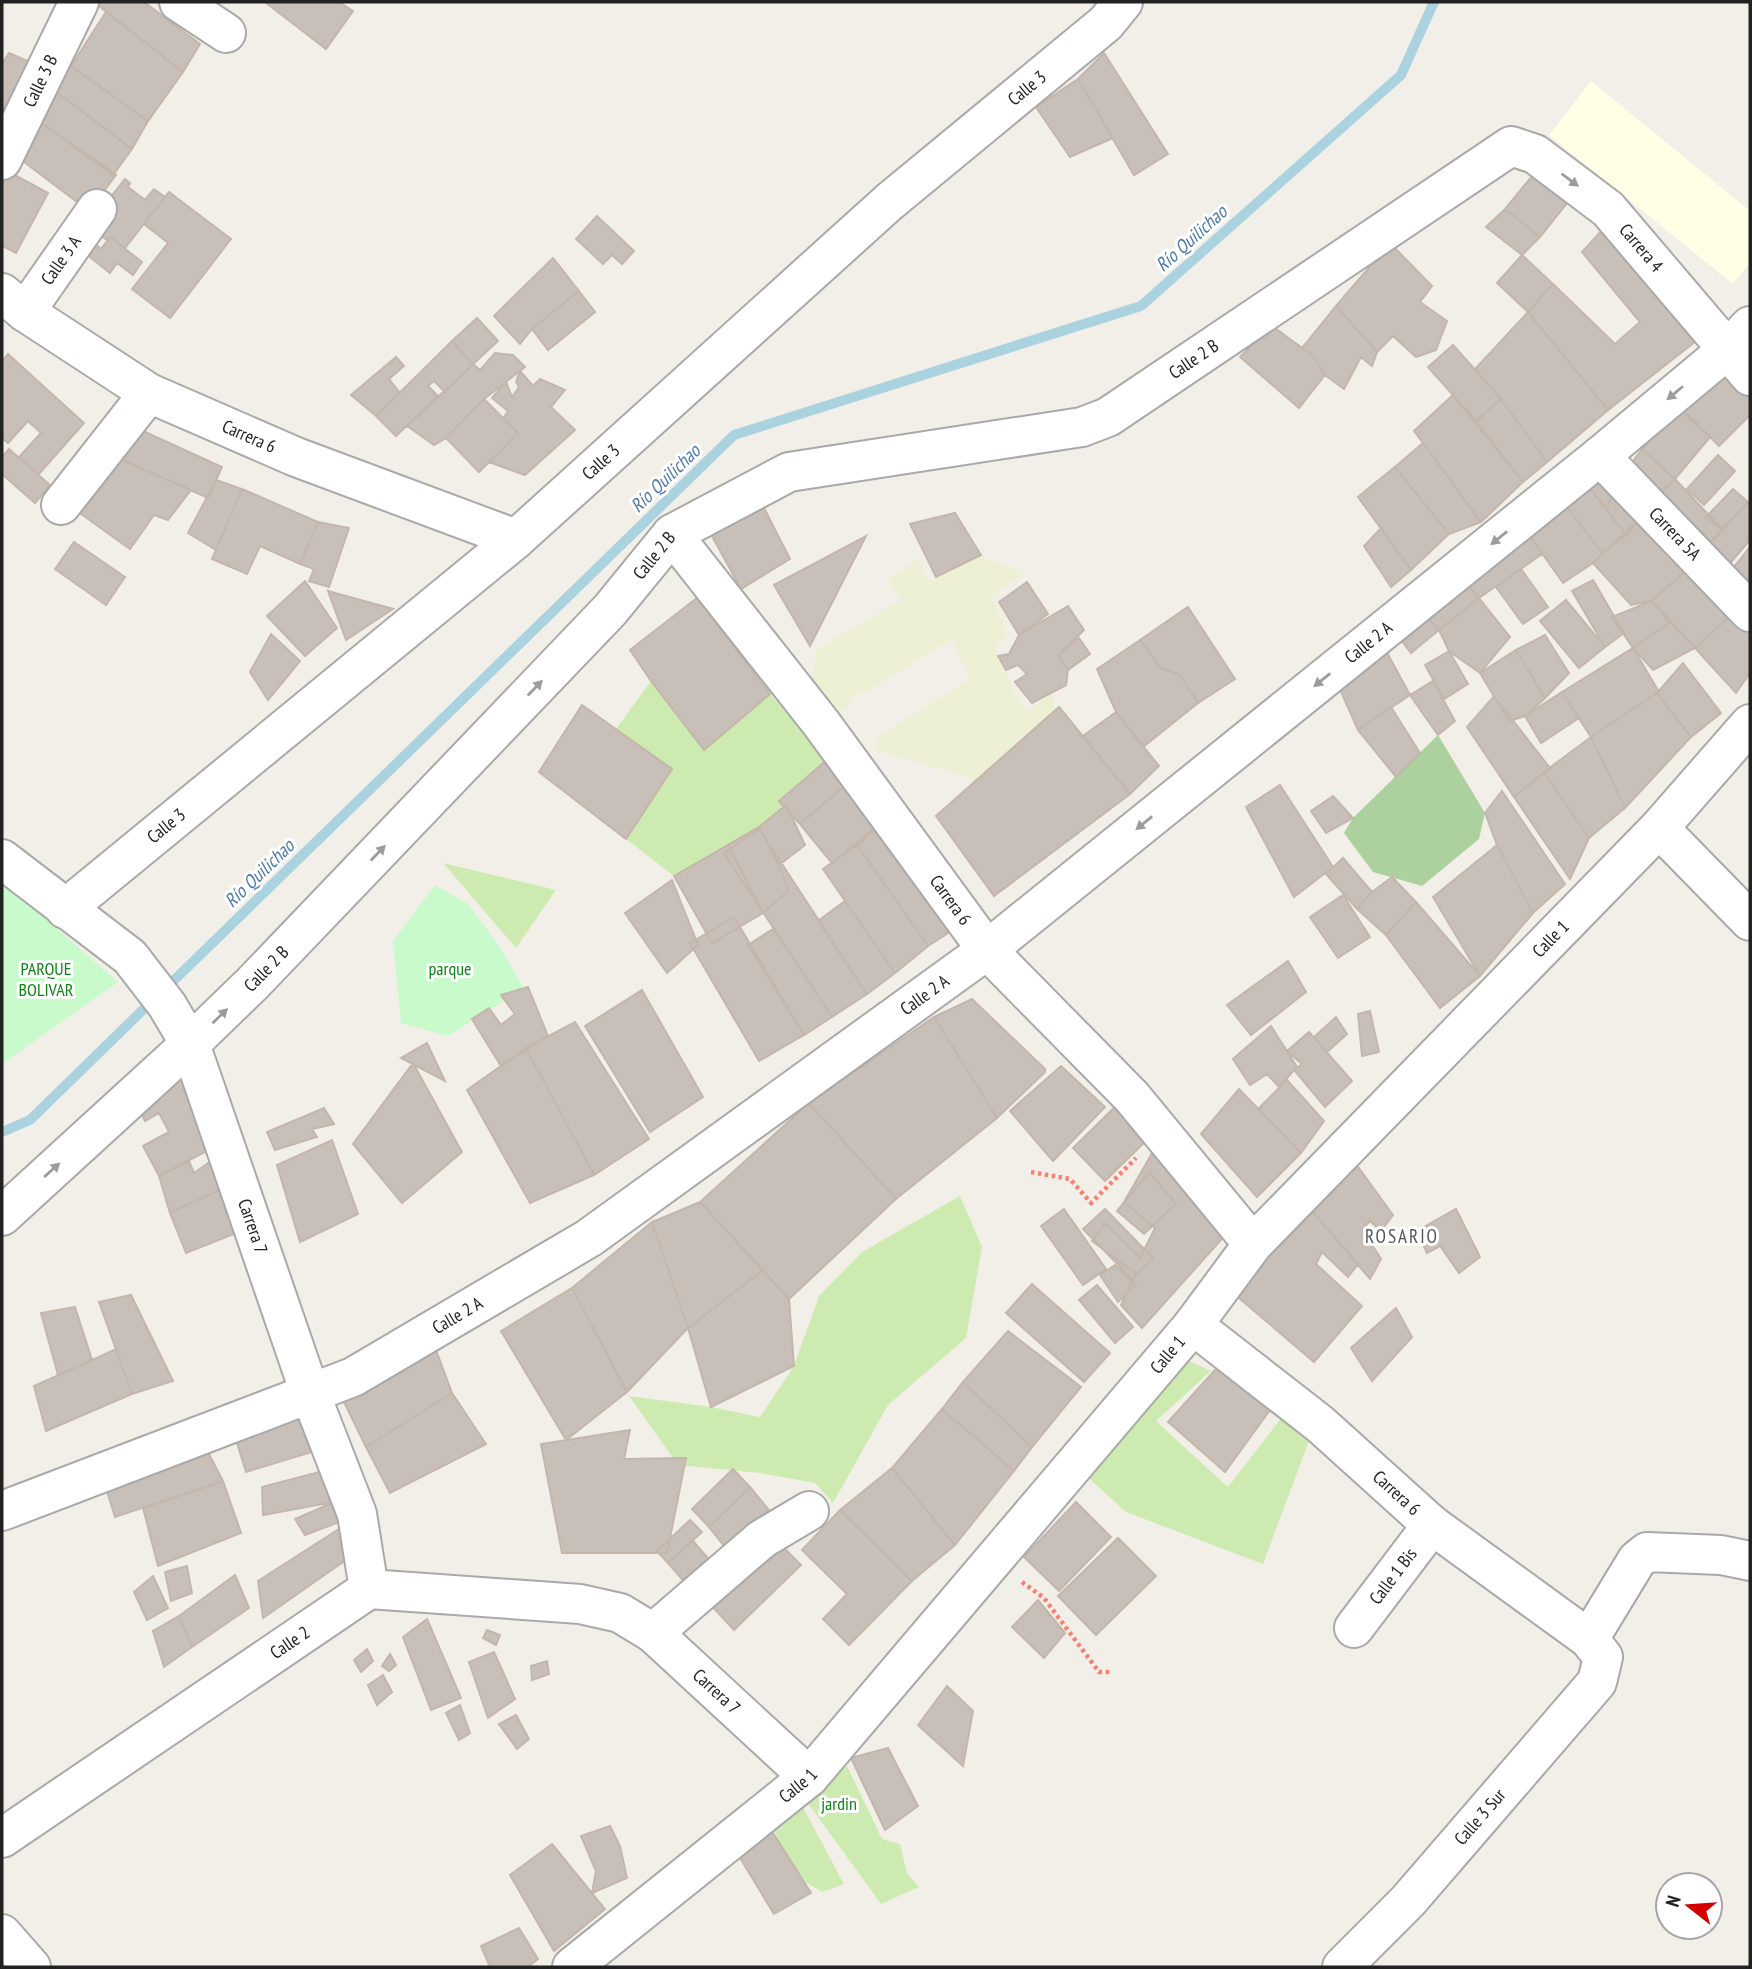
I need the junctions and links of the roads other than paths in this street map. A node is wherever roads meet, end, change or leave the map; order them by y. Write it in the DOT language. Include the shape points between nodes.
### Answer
graph roads {
  1 [pos="79,2"];
  2 [pos="179,2"];
  3 [pos="1123,2"];
  4 [pos="226,33"];
  5 [pos="1511,146"];
  6 [pos="2,160"];
  7 [pos="97,209"];
  8 [pos="13,302"];
  9 [pos="1742,351"];
  10 [pos="149,393"];
  11 [pos="1600,456"];
  12 [pos="61,505"];
  13 [pos="672,534"];
  14 [pos="516,539"];
  15 [pos="1750,612"];
  16 [pos="1750,724"];
  17 [pos="1659,828"];
  18 [pos="2,859"];
  19 [pos="65,909"];
  20 [pos="1750,921"];
  21 [pos="987,950"];
  22 [pos="182,1030"];
  23 [pos="2,1216"];
  24 [pos="1254,1244"];
  25 [pos="1193,1325"];
  26 [pos="310,1393"];
  27 [pos="2,1511"];
  28 [pos="809,1511"];
  29 [pos="1432,1525"];
  30 [pos="1750,1561"];
  31 [pos="369,1589"];
  32 [pos="1354,1628"];
  33 [pos="653,1633"];
  34 [pos="1596,1648"];
  35 [pos="809,1777"];
  36 [pos="2,1838"];
  37 [pos="2,1934"];
  38 [pos="31,1967"];
  39 [pos="572,1967"];
  40 [pos="1342,1967"];
  1 -- 6 [label="street, Calle 3 B"];
  2 -- 4 [label="street"];
  3 -- 14 [label="street, Calle 3" via="1106,23 889,202"];
  5 -- 9 [label="street, Carrera 4, one-way" via="1535,154 1608,209"];
  5 -- 13 [label="street, Calle 2 B" via="1108,416 1082,427 789,472"];
  7 -- 8 [label="street, Calle 3 A"];
  8 -- 10 [label="street, Carrera 6"];
  9 -- 11 [label="street, Calle 2 A, one-way"];
  10 -- 12 [label="street"];
  10 -- 14 [label="street, Carrera 6" via="296,457"];
  11 -- 15 [label="street, Carrera 5A"];
  11 -- 21 [label="street, Calle 2 A, one-way"];
  13 -- 21 [label="street, Carrera 6" via="821,723"];
  22 -- 13 [label="street, Calle 2 B, one-way" via="252,984 601,620"];
  14 -- 19 [label="street, Calle 3"];
  16 -- 17 [label="street, Calle 1"];
  17 -- 20 [label="street"];
  17 -- 24 [label="street, Calle 1"];
  18 -- 19 [label="street, Carrera 7"];
  19 -- 22 [label="street, Carrera 7" via="130,957"];
  21 -- 24 [label="street, Carrera 6" via="1132,1097"];
  21 -- 26 [label="street, Calle 2 A" via="589,1238 353,1377"];
  23 -- 22 [label="street, Calle 2 B, one-way"];
  22 -- 26 [label="street, Carrera 7"];
  24 -- 25 [label="street, Calle 1"];
  25 -- 29 [label="street, Carrera 6" via="1320,1423"];
  25 -- 35 [label="street, Calle 1"];
  26 -- 27 [label="street, Calle 2 A"];
  26 -- 31 [label="street, Carrera 7" via="356,1514"];
  28 -- 33 [label="street" via="762,1539"];
  29 -- 32 [label="street, Calle 1 Bis"];
  29 -- 34 [label="street, Carrera 6"];
  30 -- 34 [label="street, Calle 3 Sur" via="1647,1552 1637,1560"];
  31 -- 33 [label="street, Carrera 7" via="580,1604 620,1613"];
  31 -- 36 [label="street, Calle 2"];
  33 -- 35 [label="street, Carrera 7"];
  34 -- 40 [label="street, Calle 3 Sur" via="1597,1682 1408,1901"];
  35 -- 39 [label="street, Calle 1"];
  37 -- 38 [label="street"];
}
